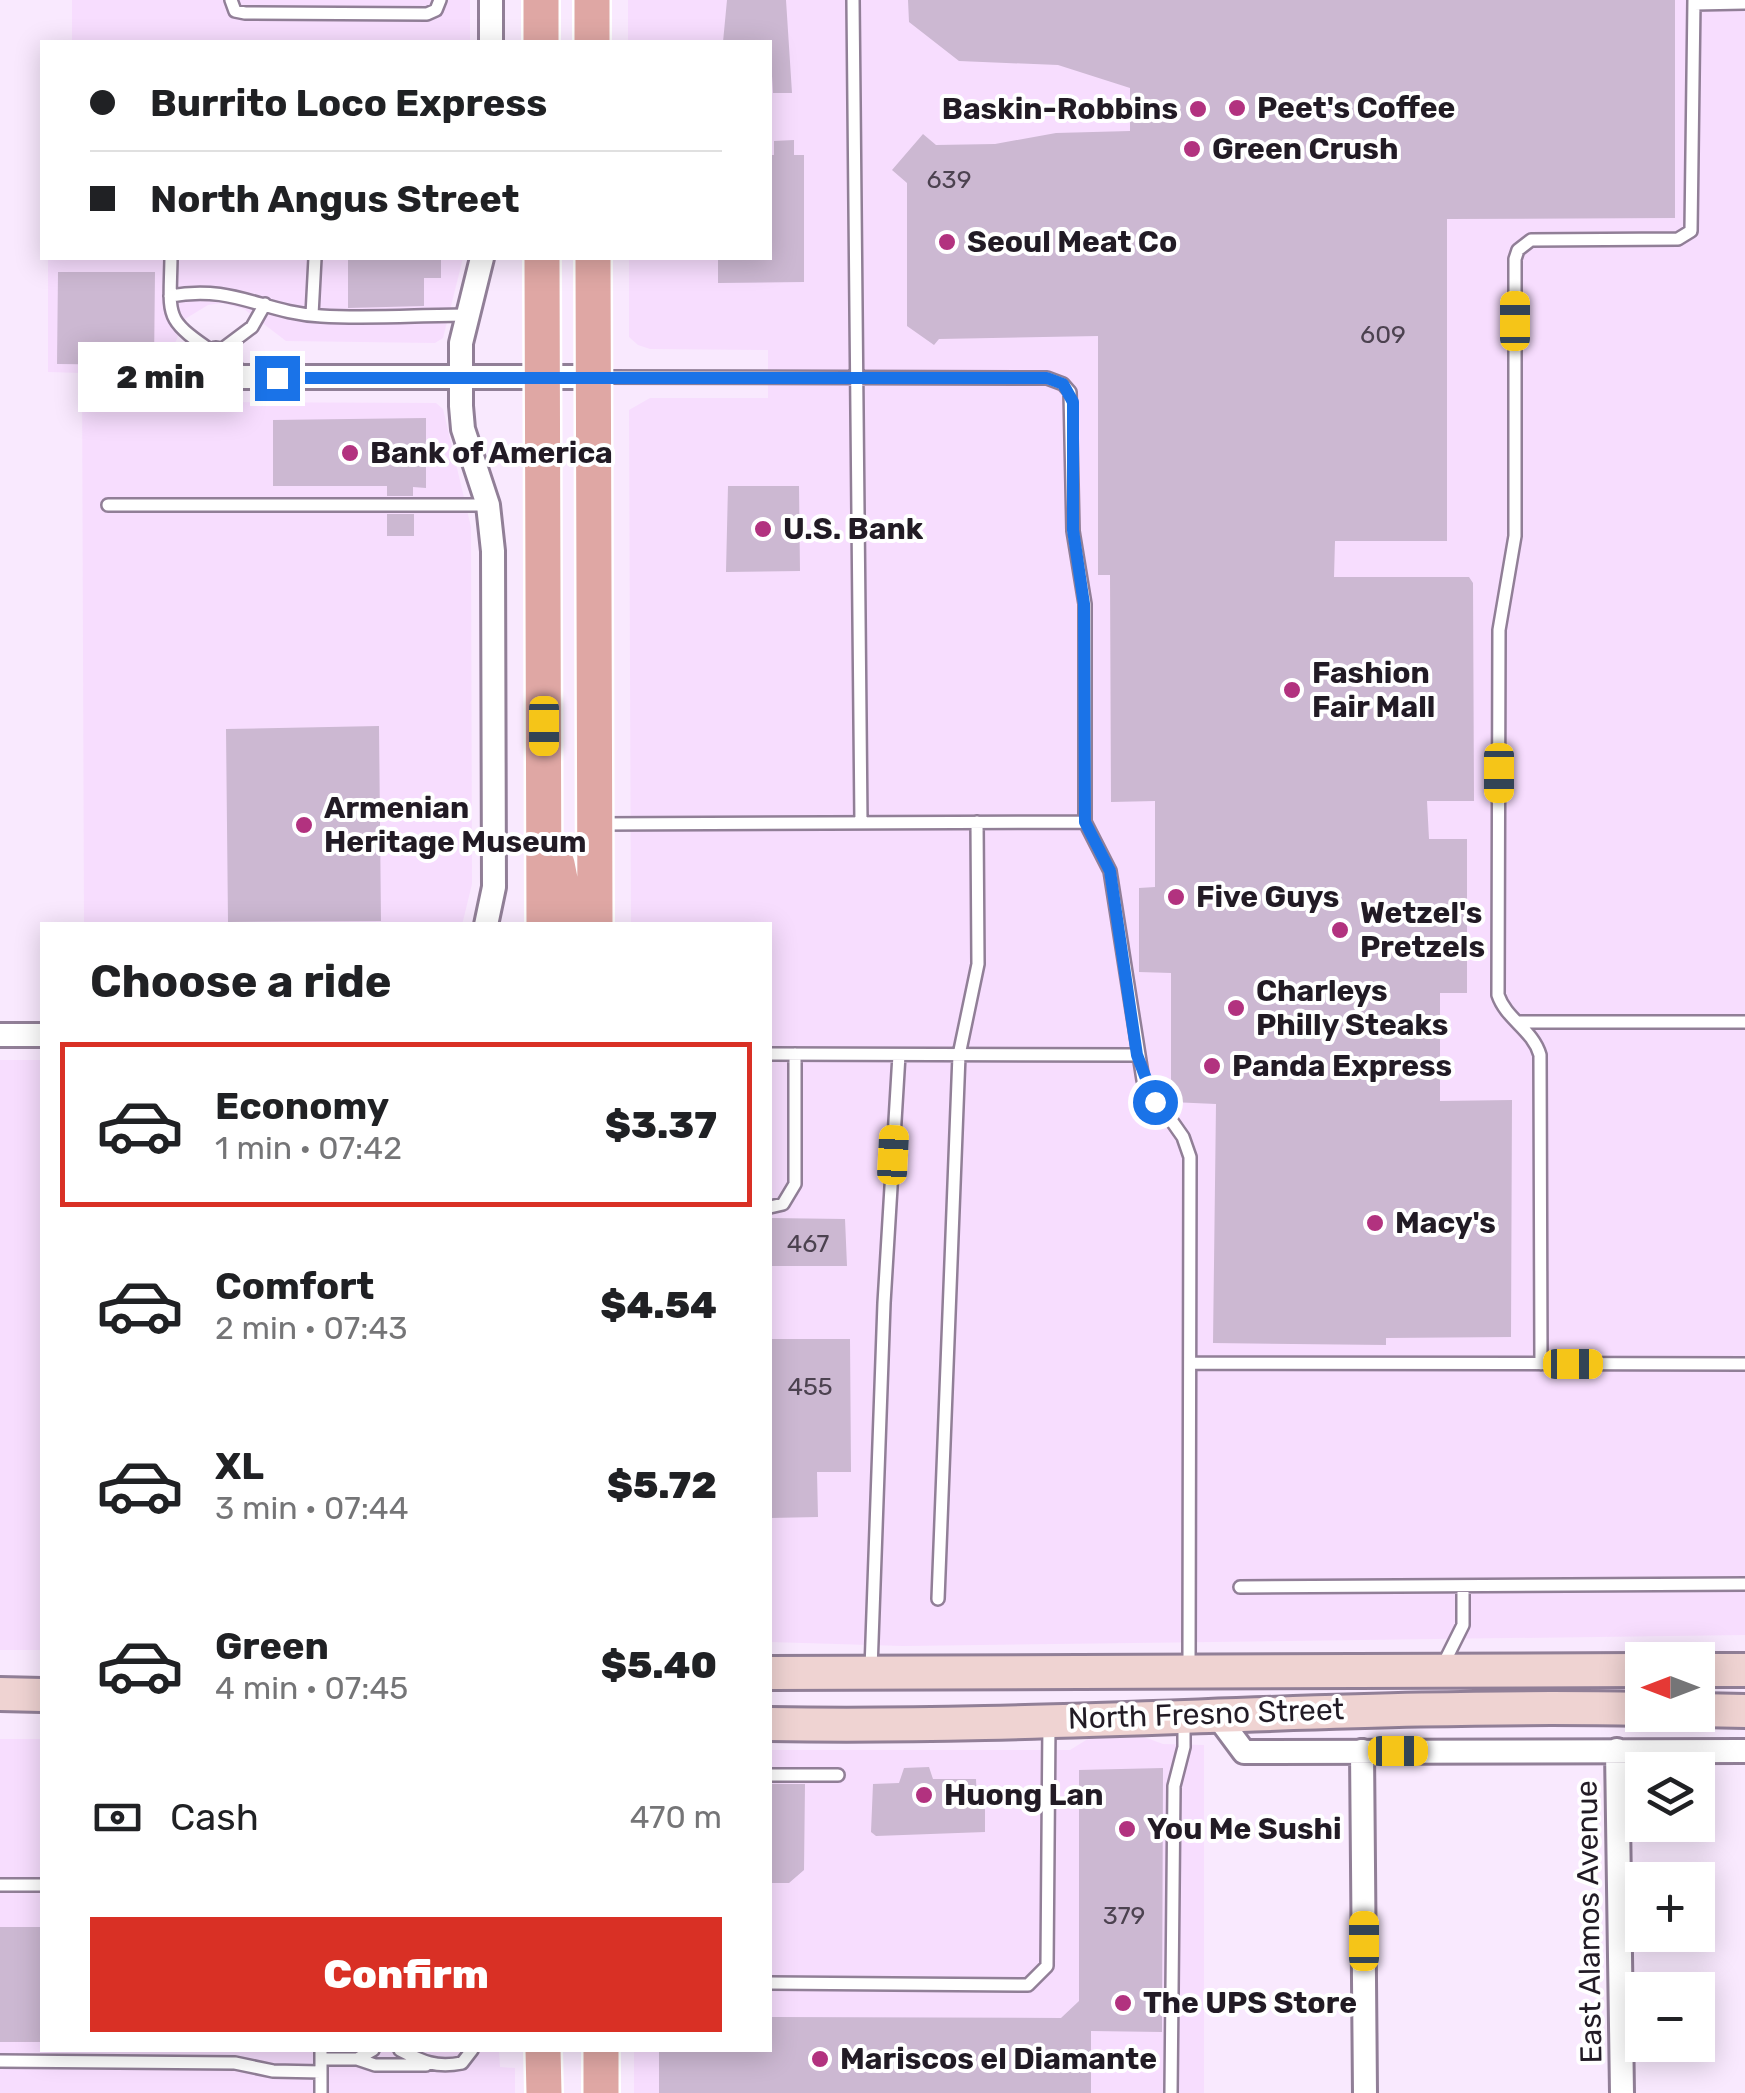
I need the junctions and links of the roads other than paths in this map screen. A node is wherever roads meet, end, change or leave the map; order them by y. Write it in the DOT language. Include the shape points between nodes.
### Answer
graph roads {
  1 [pos="231,0"];
  2 [pos="440,0"];
  3 [pos="491,0"];
  4 [pos="541,0"];
  5 [pos="592,0"];
  6 [pos="853,0"];
  7 [pos="1694,2"];
  8 [pos="1745,3"];
  9 [pos="491,40"];
  10 [pos="541,40"];
  11 [pos="592,40"];
  12 [pos="171,260"];
  13 [pos="314,260"];
  14 [pos="481,260"];
  15 [pos="542,260"];
  16 [pos="593,260"];
  17 [pos="170,296"];
  18 [pos="266,304"];
  19 [pos="467,314"];
  20 [pos="312,315"];
  21 [pos="216,354"];
  22 [pos="542,377"];
  23 [pos="593,377"];
  24 [pos="858,377"];
  25 [pos="460,378"];
  26 [pos="108,505"];
  27 [pos="488,505"];
  28 [pos="544,805"];
  29 [pos="977,822"];
  30 [pos="1085,822"];
  31 [pos="862,823"];
  32 [pos="594,824"];
  33 [pos="487,922"];
  34 [pos="544,922"];
  35 [pos="568,922"];
  36 [pos="595,922"];
  37 [pos="1518,1022"];
  38 [pos="1745,1022"];
  39 [pos="0,1035"];
  40 [pos="40,1035"];
  41 [pos="772,1054"];
  42 [pos="795,1054"];
  43 [pos="900,1054"];
  44 [pos="960,1055"];
  45 [pos="1137,1055"];
  46 [pos="772,1207"];
  47 [pos="1191,1363"];
  48 [pos="1541,1364"];
  49 [pos="1745,1364"];
  50 [pos="1745,1584"];
  51 [pos="1463,1586"];
  52 [pos="1240,1587"];
  53 [pos="938,1599"];
  54 [pos="1440,1670"];
  55 [pos="1625,1670"];
  56 [pos="1715,1670"];
  57 [pos="1745,1670"];
  58 [pos="772,1673"];
  59 [pos="871,1673"];
  60 [pos="1189,1673"];
  61 [pos="0,1694"];
  62 [pos="40,1694"];
  63 [pos="1625,1708"];
  64 [pos="1715,1710"];
  65 [pos="1745,1711"];
  66 [pos="1200,1714"];
  67 [pos="1049,1719"];
  68 [pos="772,1724"];
  69 [pos="1617,1750"];
  70 [pos="1362,1751"];
  71 [pos="1745,1751"];
  72 [pos="772,1775"];
  73 [pos="838,1775"];
  74 [pos="0,1885"];
  75 [pos="40,1885"];
  76 [pos="772,1983"];
  77 [pos="369,2052"];
  78 [pos="403,2052"];
  79 [pos="470,2052"];
  80 [pos="544,2052"];
  81 [pos="601,2052"];
  82 [pos="356,2059"];
  83 [pos="321,2060"];
  84 [pos="0,2061"];
  85 [pos="426,2065"];
  86 [pos="321,2093"];
  87 [pos="544,2093"];
  88 [pos="601,2093"];
  89 [pos="1172,2093"];
  90 [pos="1365,2093"];
  91 [pos="1622,2093"];
  1 -- 2 [label="lane" via="245,13 391,14 428,14"];
  3 -- 9 [label="street"];
  4 -- 10 [label="main road"];
  5 -- 11 [label="main road"];
  6 -- 24 [label="lane"];
  7 -- 8 [label="lane"];
  7 -- 37 [label="lane" via="1692,231 1678,239 1531,240 1515,259 1515,536 1500,630 1498,995"];
  12 -- 17 [label="lane"];
  13 -- 20 [label="lane"];
  14 -- 19 [label="street"];
  15 -- 22 [label="main road"];
  16 -- 23 [label="main road"];
  17 -- 18 [label="lane" via="228,293"];
  17 -- 21 [label="lane" via="170,317"];
  18 -- 20 [label="lane"];
  18 -- 21 [label="lane" via="252,327"];
  19 -- 20 [label="lane"];
  19 -- 25 [label="street"];
  21 -- 25 [label="street" via="240,378"];
  22 -- 23 [label="street"];
  22 -- 25 [label="street"];
  22 -- 28 [label="main road"];
  23 -- 24 [label="lane"];
  23 -- 32 [label="main road"];
  24 -- 30 [label="lane" via="1047,378 1070,392 1073,530 1084,604"];
  24 -- 31 [label="lane"];
  25 -- 27 [label="street" via="463,428"];
  26 -- 27 [label="lane"];
  27 -- 33 [label="street" via="494,886"];
  28 -- 34 [label="main road"];
  28 -- 35 [label="main road"];
  29 -- 30 [label="lane"];
  29 -- 31 [label="lane"];
  29 -- 44 [label="lane" via="978,964"];
  30 -- 45 [label="lane" via="1110,871"];
  31 -- 32 [label="lane"];
  32 -- 36 [label="main road"];
  37 -- 38 [label="lane"];
  37 -- 48 [label="lane" via="1540,1054"];
  39 -- 40 [label="street"];
  41 -- 42 [label="lane"];
  42 -- 43 [label="lane"];
  42 -- 46 [label="lane" via="794,1184 784,1204"];
  43 -- 44 [label="lane"];
  43 -- 59 [label="lane"];
  44 -- 45 [label="lane"];
  44 -- 53 [label="lane"];
  45 -- 47 [label="lane" via="1149,1091 1183,1136 1190,1157"];
  47 -- 48 [label="lane"];
  47 -- 60 [label="lane"];
  48 -- 49 [label="lane"];
  50 -- 51 [label="lane"];
  51 -- 52 [label="lane"];
  51 -- 54 [label="lane" via="1462,1626"];
  54 -- 55 [label="main road, North Fresno Street"];
  54 -- 60 [label="main road, North Fresno Street"];
  56 -- 57 [label="main road"];
  58 -- 59 [label="main road, North Fresno Street"];
  59 -- 60 [label="main road, North Fresno Street"];
  60 -- 67 [label="main road" via="1162,1692 1062,1700"];
  61 -- 62 [label="main road"];
  63 -- 66 [label="main road, North Fresno Street"];
  64 -- 65 [label="main road"];
  66 -- 67 [label="main road, North Fresno Street"];
  66 -- 70 [label="street" via="1244,1752"];
  66 -- 89 [label="lane" via="1174,1786"];
  67 -- 68 [label="main road, North Fresno Street"];
  67 -- 76 [label="lane" via="1047,1966 1028,1985"];
  69 -- 70 [label="street"];
  69 -- 71 [label="street"];
  69 -- 91 [label="street, East Alamos Avenue"];
  70 -- 90 [label="street"];
  72 -- 73 [label="lane"];
  74 -- 75 [label="lane"];
  77 -- 82 [label="lane"];
  78 -- 85 [label="lane"];
  79 -- 85 [label="lane" via="462,2063"];
  80 -- 87 [label="main road"];
  81 -- 88 [label="main road"];
  82 -- 83 [label="lane"];
  82 -- 85 [label="lane"];
  83 -- 84 [label="lane" via="274,2071 235,2064"];
  83 -- 86 [label="lane"];
}
